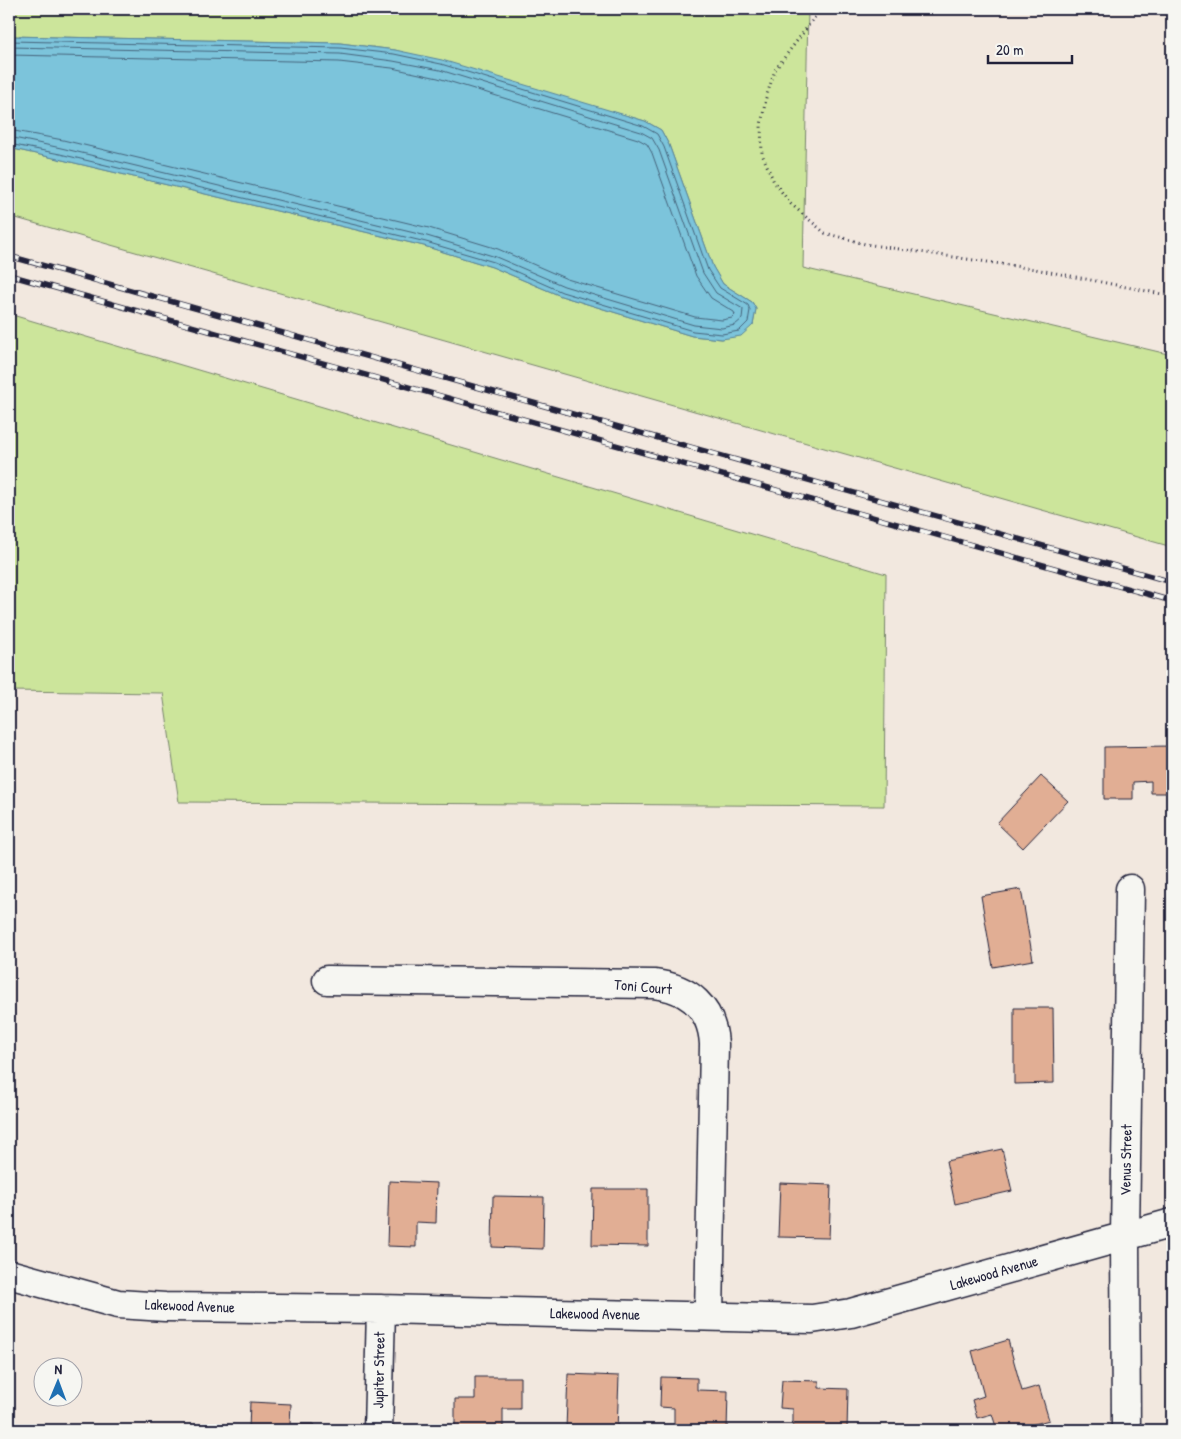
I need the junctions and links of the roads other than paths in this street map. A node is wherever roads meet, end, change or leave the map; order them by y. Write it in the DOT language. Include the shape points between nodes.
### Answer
graph roads {
  1 [pos="1130,889"];
  2 [pos="327,980"];
  3 [pos="1172,1222"];
  4 [pos="1125,1236"];
  5 [pos="9,1274"];
  6 [pos="381,1309"];
  7 [pos="709,1316"];
  8 [pos="378,1430"];
  9 [pos="1126,1430"];
  1 -- 4 [label="street, Venus Street"];
  2 -- 7 [label="street, Toni Court" via="654,984 672,987 692,998 712,1026 714,1044"];
  3 -- 4 [label="street, Lakewood Avenue"];
  4 -- 7 [label="street, Lakewood Avenue" via="851,1313 812,1319"];
  4 -- 9 [label="street, Venus Street"];
  5 -- 6 [label="street, Lakewood Avenue" via="118,1304"];
  6 -- 7 [label="street, Lakewood Avenue"];
  6 -- 8 [label="street, Jupiter Street"];
}
